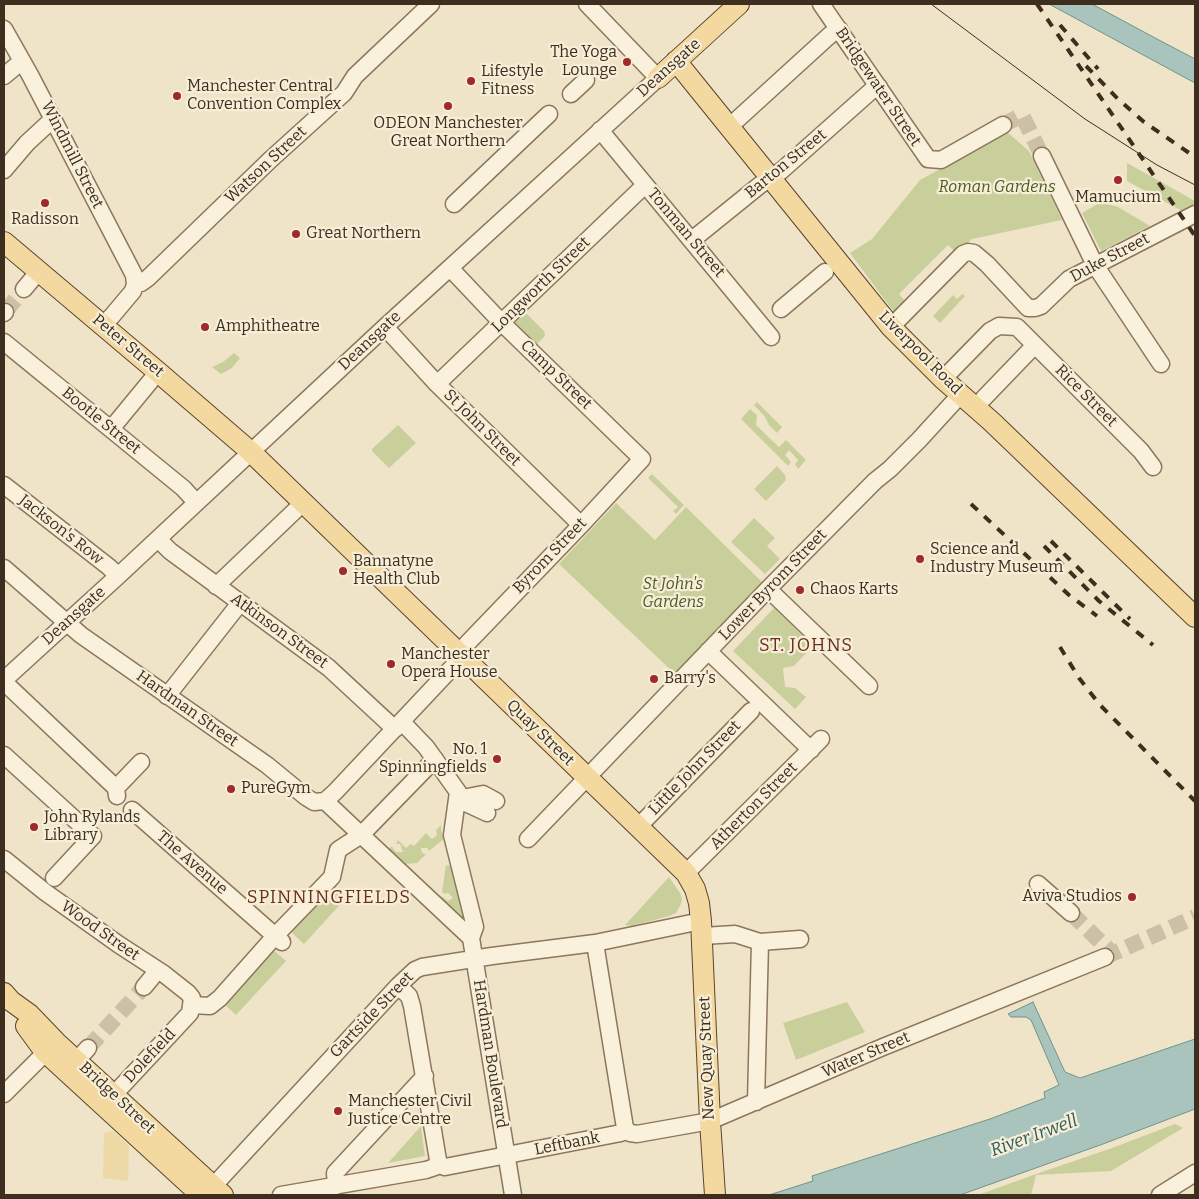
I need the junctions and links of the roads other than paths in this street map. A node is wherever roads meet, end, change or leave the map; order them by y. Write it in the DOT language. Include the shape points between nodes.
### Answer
graph roads {
  1 [pos="431,4"];
  2 [pos="587,4"];
  3 [pos="739,4"];
  4 [pos="821,4"];
  5 [pos="4,29"];
  6 [pos="839,30"];
  7 [pos="22,61"];
  8 [pos="676,61"];
  9 [pos="4,76"];
  10 [pos="658,78"];
  11 [pos="586,80"];
  12 [pos="879,87"];
  13 [pos="571,94"];
  14 [pos="549,114"];
  15 [pos="53,119"];
  16 [pos="1003,125"];
  17 [pos="729,127"];
  18 [pos="600,130"];
  19 [pos="1042,156"];
  20 [pos="4,170"];
  21 [pos="770,178"];
  22 [pos="645,185"];
  23 [pos="454,204"];
  24 [pos="1195,214"];
  25 [pos="692,240"];
  26 [pos="4,242"];
  27 [pos="1095,265"];
  28 [pos="450,268"];
  29 [pos="39,271"];
  30 [pos="825,272"];
  31 [pos="136,284"];
  32 [pos="24,289"];
  33 [pos="1028,308"];
  34 [pos="781,309"];
  35 [pos="502,323"];
  36 [pos="103,325"];
  37 [pos="385,327"];
  38 [pos="891,327"];
  39 [pos="1017,327"];
  40 [pos="771,337"];
  41 [pos="4,342"];
  42 [pos="1035,345"];
  43 [pos="1161,364"];
  44 [pos="158,372"];
  45 [pos="943,379"];
  46 [pos="437,384"];
  47 [pos="961,394"];
  48 [pos="983,399"];
  49 [pos="111,429"];
  50 [pos="251,452"];
  51 [pos="642,459"];
  52 [pos="1153,467"];
  53 [pos="4,485"];
  54 [pos="196,502"];
  55 [pos="303,503"];
  56 [pos="581,525"];
  57 [pos="158,539"];
  58 [pos="4,568"];
  59 [pos="118,576"];
  60 [pos="216,586"];
  61 [pos="768,589"];
  62 [pos="240,603"];
  63 [pos="1195,617"];
  64 [pos="67,623"];
  65 [pos="708,651"];
  66 [pos="460,655"];
  67 [pos="10,663"];
  68 [pos="4,681"];
  69 [pos="869,686"];
  70 [pos="167,696"];
  71 [pos="751,711"];
  72 [pos="398,726"];
  73 [pos="4,755"];
  74 [pos="435,759"];
  75 [pos="141,762"];
  76 [pos="587,777"];
  77 [pos="457,799"];
  78 [pos="324,801"];
  79 [pos="492,807"];
  80 [pos="132,810"];
  81 [pos="639,826"];
  82 [pos="361,835"];
  83 [pos="528,840"];
  84 [pos="4,859"];
  85 [pos="686,873"];
  86 [pos="54,878"];
  87 [pos="1038,884"];
  88 [pos="1070,913"];
  89 [pos="702,928"];
  90 [pos="282,935"];
  91 [pos="800,938"];
  92 [pos="760,942"];
  93 [pos="595,943"];
  94 [pos="473,950"];
  95 [pos="1099,960"];
  96 [pos="158,970"];
  97 [pos="398,986"];
  98 [pos="144,987"];
  99 [pos="7,997"];
  100 [pos="192,1005"];
  101 [pos="51,1047"];
  102 [pos="426,1084"];
  103 [pos="4,1094"];
  104 [pos="109,1100"];
  105 [pos="756,1102"];
  106 [pos="710,1121"];
  107 [pos="625,1128"];
  108 [pos="507,1155"];
  109 [pos="437,1164"];
  110 [pos="1195,1173"];
  111 [pos="336,1186"];
  112 [pos="210,1193"];
  113 [pos="282,1195"];
  114 [pos="513,1195"];
  115 [pos="715,1195"];
  116 [pos="1160,1195"];
  1 -- 31 [label="street, Watson Street" via="355,76 344,93 148,278"];
  2 -- 10 [label="street"];
  3 -- 8 [label="main road, Deansgate"];
  4 -- 6 [label="street, Bridgewater Street"];
  5 -- 7 [label="street, Windmill Street"];
  6 -- 12 [label="street, Bridgewater Street"];
  6 -- 17 [label="street"];
  7 -- 9 [label="street"];
  7 -- 15 [label="street, Windmill Street"];
  8 -- 10 [label="main road, Deansgate"];
  8 -- 17 [label="main road, Liverpool Road"];
  10 -- 18 [label="street, Deansgate"];
  11 -- 13 [label="street"];
  12 -- 16 [label="street, Bridgewater Street" via="925,156 932,161 941,160"];
  12 -- 21 [label="street, Barton Street"];
  14 -- 23 [label="street"];
  15 -- 20 [label="street"];
  15 -- 31 [label="street, Windmill Street"];
  17 -- 21 [label="main road, Liverpool Road"];
  18 -- 22 [label="street, Tonman Street"];
  18 -- 28 [label="street, Deansgate"];
  19 -- 27 [label="street"];
  21 -- 25 [label="street, Barton Street"];
  21 -- 38 [label="main road, Liverpool Road"];
  22 -- 25 [label="street, Tonman Street"];
  22 -- 35 [label="street, Longworth Street"];
  24 -- 27 [label="street, Duke Street"];
  25 -- 40 [label="street, Tonman Street"];
  26 -- 29 [label="main road, Peter Street"];
  27 -- 33 [label="street, Duke Street" via="1069,279 1041,306"];
  27 -- 43 [label="street"];
  28 -- 35 [label="street, Camp Street"];
  28 -- 37 [label="street, Deansgate"];
  29 -- 32 [label="street"];
  29 -- 36 [label="main road, Peter Street"];
  30 -- 34 [label="street"];
  31 -- 36 [label="street, Watson Street"];
  33 -- 38 [label="street" via="987,264 968,252"];
  33 -- 39 [label="street"];
  35 -- 46 [label="street, Longworth Street"];
  35 -- 51 [label="street, Camp Street"];
  36 -- 44 [label="main road, Peter Street"];
  37 -- 46 [label="street, St John Street"];
  37 -- 50 [label="street, Deansgate"];
  38 -- 45 [label="main road, Liverpool Road"];
  39 -- 42 [label="street, Rice Street"];
  39 -- 45 [label="street" via="1000,326 990,331"];
  41 -- 49 [label="street, Bootle Street"];
  42 -- 48 [label="street"];
  42 -- 52 [label="street, Rice Street"];
  44 -- 49 [label="street"];
  44 -- 50 [label="main road, Peter Street"];
  45 -- 47 [label="main road, Liverpool Road"];
  46 -- 56 [label="street, St John Street"];
  47 -- 61 [label="street, Lower Byrom Street" via="894,466 875,481"];
  47 -- 63 [label="main road, Liverpool Road"];
  49 -- 54 [label="street, Bootle Street"];
  50 -- 54 [label="street, Deansgate"];
  50 -- 55 [label="main road, Quay Street"];
  51 -- 56 [label="street, Byrom Street"];
  53 -- 59 [label="street, Jackson's Row"];
  54 -- 57 [label="street, Deansgate"];
  55 -- 60 [label="street"];
  55 -- 66 [label="main road, Quay Street"];
  56 -- 66 [label="street, Byrom Street"];
  57 -- 59 [label="street, Deansgate"];
  57 -- 60 [label="street, Atkinson Street"];
  58 -- 64 [label="street, Hardman Street"];
  59 -- 64 [label="street, Deansgate"];
  60 -- 62 [label="street, Atkinson Street"];
  61 -- 65 [label="street, Lower Byrom Street"];
  61 -- 69 [label="street"];
  62 -- 70 [label="street"];
  62 -- 72 [label="street, Atkinson Street" via="329,668"];
  64 -- 67 [label="street, Deansgate"];
  64 -- 70 [label="street, Hardman Street"];
  65 -- 76 [label="street, Lower Byrom Street"];
  65 -- 85 [label="street, Atherton Street" via="816,745"];
  66 -- 72 [label="street, Byrom Street"];
  66 -- 76 [label="main road, Quay Street"];
  67 -- 68 [label="street, Deansgate"];
  68 -- 75 [label="street" via="116,792"];
  70 -- 78 [label="street, Hardman Street" via="267,765 306,798 314,802"];
  71 -- 81 [label="street, Little John Street"];
  72 -- 74 [label="street, Atkinson Street" via="426,747"];
  72 -- 78 [label="street, Byrom Street"];
  73 -- 86 [label="street" via="93,836"];
  74 -- 77 [label="street, Atkinson Street" via="458,792"];
  74 -- 82 [label="street"];
  76 -- 81 [label="main road, Quay Street"];
  76 -- 83 [label="street"];
  77 -- 79 [label="street" via="482,794"];
  77 -- 94 [label="street, Hardman Boulevard" via="452,836 475,927"];
  78 -- 82 [label="street"];
  80 -- 90 [label="street, The Avenue"];
  81 -- 85 [label="main road, Quay Street"];
  82 -- 90 [label="street" via="338,850 332,877"];
  82 -- 94 [label="street"];
  84 -- 96 [label="street, Wood Street" via="45,892"];
  85 -- 89 [label="main road, Quay Street" via="700,902"];
  87 -- 88 [label="street"];
  89 -- 92 [label="street, Gartside Street"];
  89 -- 93 [label="street, Gartside Street"];
  89 -- 106 [label="main road, New Quay Street"];
  90 -- 100 [label="street" via="210,1006"];
  91 -- 92 [label="street"];
  92 -- 105 [label="street"];
  93 -- 94 [label="street, Gartside Street"];
  93 -- 107 [label="street"];
  94 -- 97 [label="street, Gartside Street" via="415,970"];
  94 -- 108 [label="street, Hardman Boulevard"];
  95 -- 105 [label="street, Water Street"];
  96 -- 98 [label="street"];
  96 -- 100 [label="street, Wood Street" via="188,993"];
  97 -- 102 [label="street" via="409,996"];
  97 -- 112 [label="street, Gartside Street"];
  99 -- 101 [label="main road, Bridge Street" via="29,1014"];
  100 -- 104 [label="street, Dolefield" via="190,1013"];
  101 -- 103 [label="street"];
  101 -- 104 [label="main road, Bridge Street" via="77,1060"];
  102 -- 109 [label="street"];
  102 -- 111 [label="street" via="335,1173"];
  104 -- 112 [label="main road, Bridge Street"];
  105 -- 106 [label="street, Water Street"];
  106 -- 107 [label="street, Water Street" via="637,1134"];
  106 -- 115 [label="main road, New Quay Street"];
  107 -- 108 [label="street, Leftbank" via="622,1133"];
  108 -- 109 [label="street, Leftbank" via="445,1167"];
  108 -- 114 [label="street"];
  109 -- 111 [label="street, Leftbank" via="426,1170"];
  110 -- 116 [label="street"];
  111 -- 113 [label="street, Leftbank"];
}
